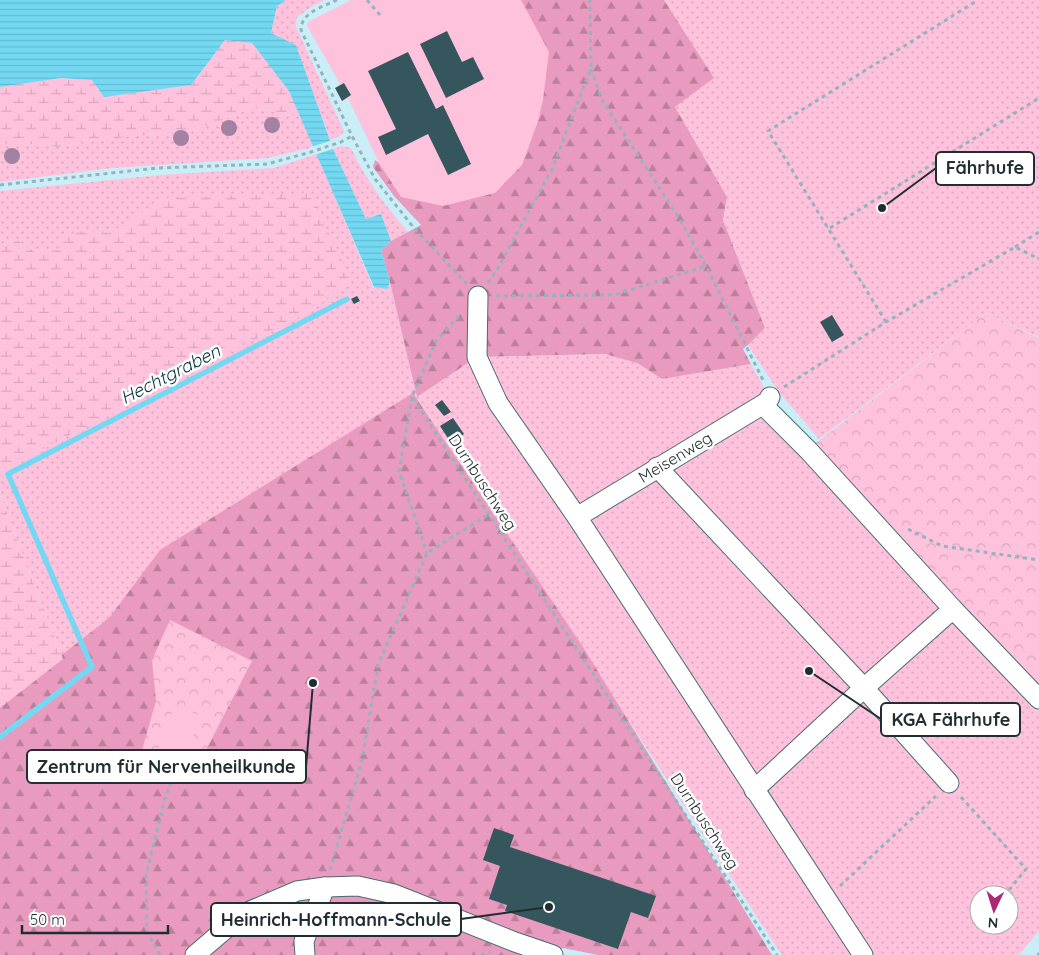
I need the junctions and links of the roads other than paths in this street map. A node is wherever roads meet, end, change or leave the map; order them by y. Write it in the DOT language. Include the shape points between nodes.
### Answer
graph roads {
  1 [pos="478,296"];
  2 [pos="657,467"];
  3 [pos="578,517"];
  4 [pos="953,609"];
  5 [pos="864,688"];
  6 [pos="1039,699"];
  7 [pos="949,783"];
  8 [pos="754,790"];
  9 [pos="325,887"];
  10 [pos="195,955"];
  11 [pos="305,955"];
  12 [pos="553,955"];
  13 [pos="862,955"];
  1 -- 3 [label="lane" via="477,357 498,403"];
  2 -- 3 [label="lane, Meisenweg"];
  2 -- 4 [label="lane, Meisenweg" via="767,400 809,451"];
  2 -- 5 [label="lane"];
  3 -- 8 [label="lane"];
  4 -- 5 [label="lane"];
  4 -- 6 [label="lane"];
  5 -- 7 [label="lane"];
  5 -- 8 [label="lane"];
  8 -- 13 [label="lane"];
  9 -- 10 [label="lane" via="297,891 244,914"];
  9 -- 11 [label="lane" via="304,941"];
  9 -- 12 [label="lane" via="358,886 394,894"];
}
